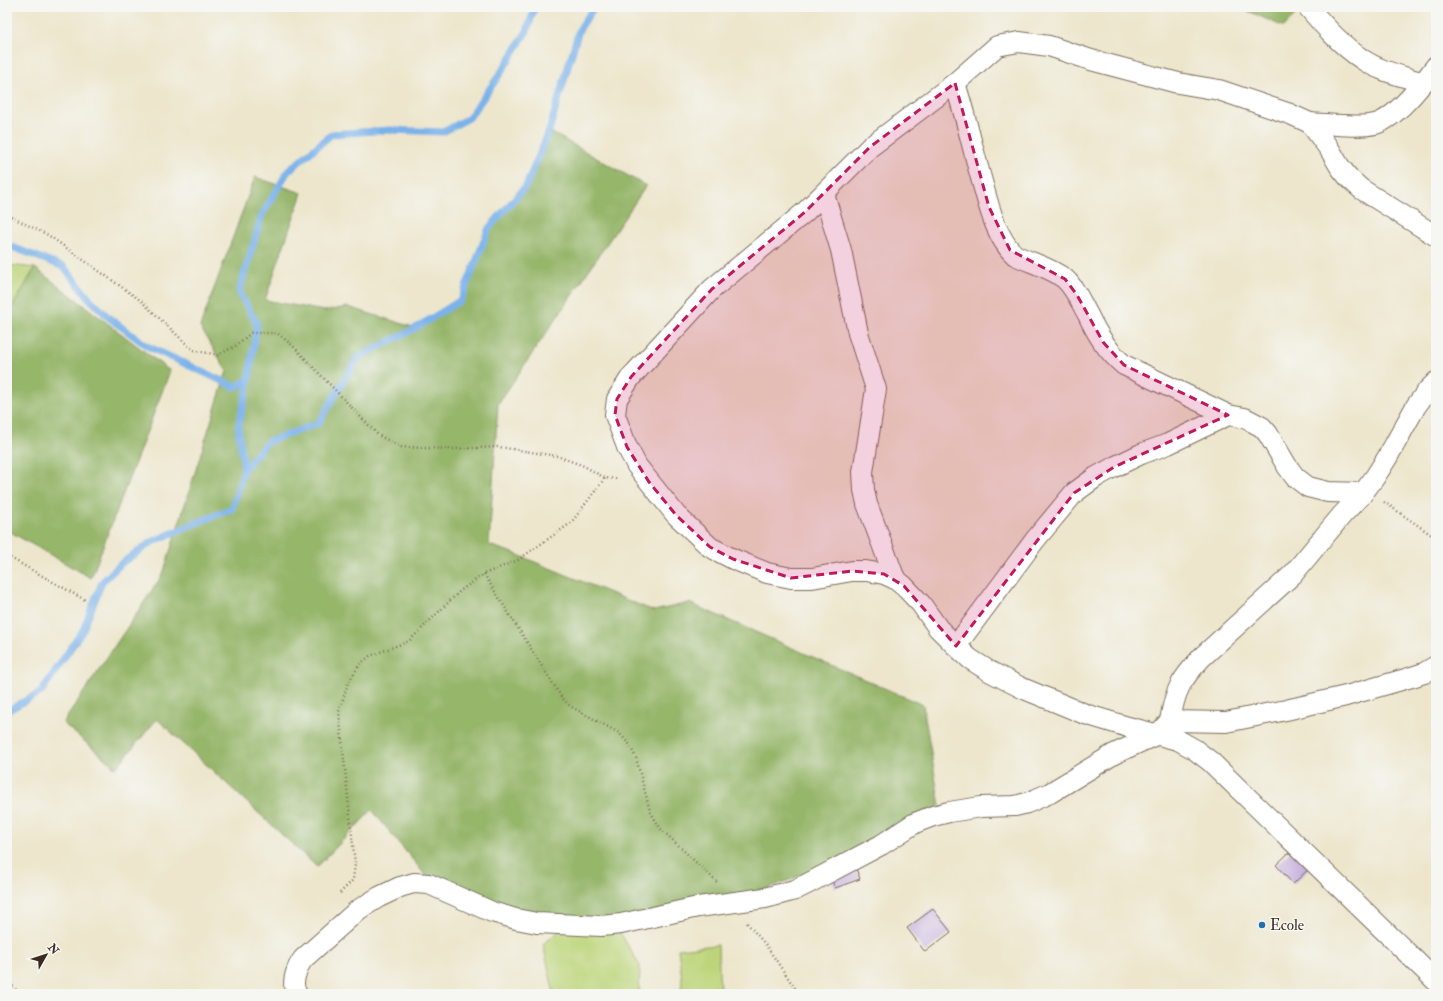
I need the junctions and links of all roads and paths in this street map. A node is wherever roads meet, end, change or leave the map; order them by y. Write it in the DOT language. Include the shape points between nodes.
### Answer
graph roads {
  1 [pos="1308,7"];
  2 [pos="1436,66"];
  3 [pos="1423,82"];
  4 [pos="955,83"];
  5 [pos="1310,123"];
  6 [pos="824,194"];
  7 [pos="7,215"];
  8 [pos="1436,236"];
  9 [pos="1436,382"];
  10 [pos="1228,414"];
  11 [pos="605,478"];
  12 [pos="649,482"];
  13 [pos="1363,493"];
  14 [pos="1436,538"];
  15 [pos="7,556"];
  16 [pos="484,574"];
  17 [pos="895,579"];
  18 [pos="85,600"];
  19 [pos="956,646"];
  20 [pos="1436,666"];
  21 [pos="1164,728"];
  22 [pos="337,897"];
  23 [pos="732,903"];
  24 [pos="7,980"];
  25 [pos="1436,981"];
  26 [pos="20,994"];
  27 [pos="297,994"];
  28 [pos="798,994"];
  1 -- 3 [label="street" via="1336,38 1362,59 1377,67"];
  2 -- 3 [label="street"];
  3 -- 5 [label="street" via="1403,105 1376,124"];
  4 -- 5 [label="street" via="997,46 1019,42 1049,46 1178,83 1219,90"];
  4 -- 6 [label="street" via="870,147"];
  4 -- 10 [label="street" via="989,207 1010,250 1065,280 1077,295 1102,342 1124,365"];
  5 -- 8 [label="street" via="1340,167 1361,189"];
  6 -- 12 [label="street" via="712,289 631,378 617,399 615,415 627,447"];
  6 -- 17 [label="street" via="841,250 858,334 876,389 863,472 864,490"];
  7 -- 11 [label="path" via="48,235 140,300 193,350 218,355 234,347 251,333 277,334 293,346 378,435 401,446 452,449 499,447 557,456 584,466"];
  9 -- 13 [label="street" via="1422,398"];
  10 -- 13 [label="street" via="1245,418 1262,427 1295,477 1308,487 1328,492"];
  10 -- 19 [label="street" via="1114,467 1074,493 1035,540"];
  11 -- 12 [label="path"];
  11 -- 16 [label="path" via="570,523 518,560"];
  12 -- 17 [label="street" via="676,515 710,547 767,573 791,578 812,578 866,571"];
  13 -- 14 [label="path" via="1385,502"];
  13 -- 21 [label="street" via="1293,574 1187,673 1176,691"];
  15 -- 18 [label="path"];
  16 -- 22 [label="path" via="460,591 409,641 370,656 360,664 348,683 340,712 355,864 353,880"];
  16 -- 23 [label="path" via="562,698 570,706 619,733 629,744 636,758 650,811 660,828 724,888"];
  17 -- 19 [label="street" via="921,604 938,628"];
  19 -- 21 [label="street" via="989,671 1022,688 1085,714 1128,727"];
  20 -- 21 [label="street" via="1412,677 1286,710 1226,722"];
  21 -- 23 [label="street" via="1114,754 1050,793 1027,803 1015,806 982,806 933,816 915,823 881,845 795,890"];
  21 -- 25 [label="street" via="1211,762"];
  23 -- 27 [label="street" via="698,907 614,925 537,923 492,912 429,884 414,884 400,887 358,910 303,958 295,978"];
  23 -- 28 [label="path" via="765,944"];
  24 -- 26 [label="path"];
}
